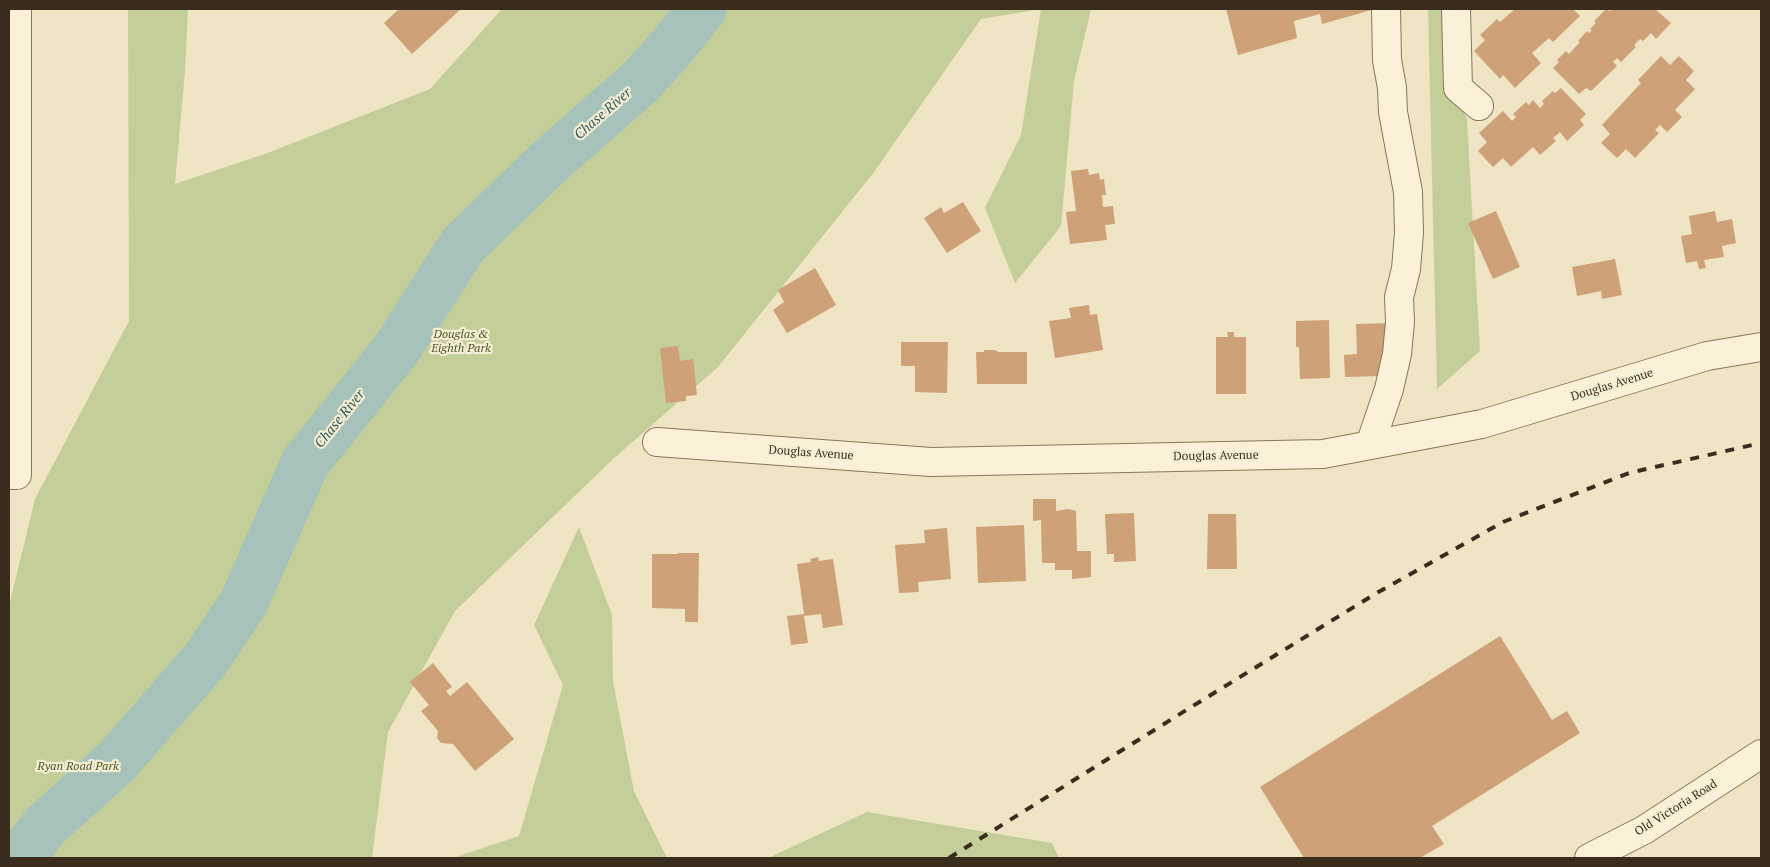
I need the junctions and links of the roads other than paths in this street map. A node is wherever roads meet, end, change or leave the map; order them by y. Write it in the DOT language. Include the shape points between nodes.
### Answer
graph roads {
  1 [pos="17,9"];
  2 [pos="1386,9"];
  3 [pos="1456,9"];
  4 [pos="1479,106"];
  5 [pos="1761,347"];
  6 [pos="657,442"];
  7 [pos="1370,445"];
  8 [pos="13,475"];
  9 [pos="1761,754"];
  10 [pos="1589,858"];
  1 -- 8 [label="street"];
  2 -- 7 [label="street" via="1387,60 1408,192 1409,232 1406,269 1399,297 1396,354 1389,389"];
  3 -- 4 [label="street" via="1458,88"];
  5 -- 7 [label="street, Douglas Avenue" via="1707,356 1482,424"];
  6 -- 7 [label="street, Douglas Avenue" via="931,462 1323,454"];
  9 -- 10 [label="street, Old Victoria Road" via="1644,830"];
}
